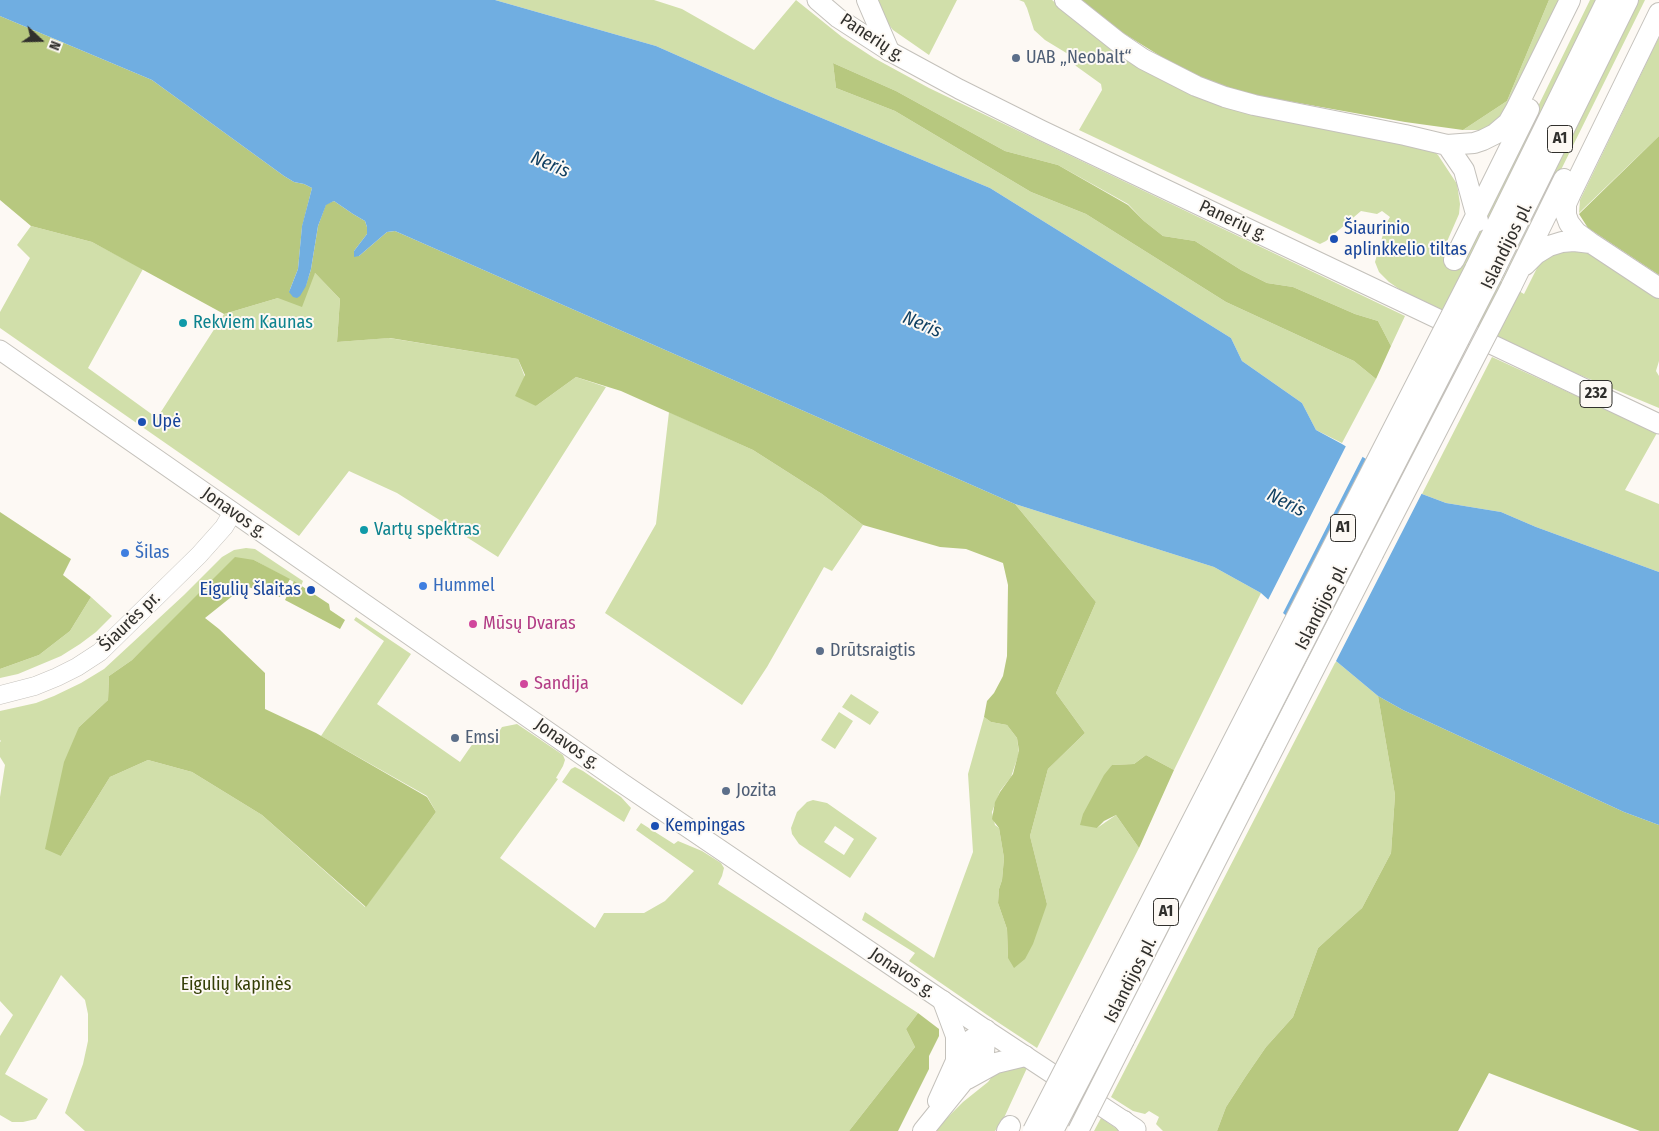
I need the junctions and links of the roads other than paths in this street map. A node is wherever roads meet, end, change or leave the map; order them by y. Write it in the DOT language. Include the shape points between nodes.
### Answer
graph roads {
  1 [pos="817,0"];
  2 [pos="867,0"];
  3 [pos="1064,0"];
  4 [pos="1570,0"];
  5 [pos="1583,0"];
  6 [pos="1607,0"];
  7 [pos="1628,0"];
  8 [pos="1652,0"];
  9 [pos="1659,13"];
  10 [pos="889,51"];
  11 [pos="1447,145"];
  12 [pos="1474,221"];
  13 [pos="1590,243"];
  14 [pos="1485,248"];
  15 [pos="1454,260"];
  16 [pos="1483,273"];
  17 [pos="1515,278"];
  18 [pos="1659,288"];
  19 [pos="0,350"];
  20 [pos="1659,424"];
  21 [pos="233,512"];
  22 [pos="0,695"];
  23 [pos="943,1001"];
  24 [pos="1098,1024"];
  25 [pos="986,1030"];
  26 [pos="1025,1056"];
  27 [pos="956,1061"];
  28 [pos="965,1080"];
  29 [pos="925,1128"];
  30 [pos="1132,1128"];
  31 [pos="1033,1131"];
  32 [pos="1054,1131"];
  33 [pos="1078,1131"];
  1 -- 10 [label="main road, Panerių g." via="838,18"];
  2 -- 10 [label="highway"];
  3 -- 11 [label="highway" via="1143,59 1225,97"];
  4 -- 11 [label="highway" via="1508,123 1483,140"];
  5 -- 12 [label="highway"];
  6 -- 14 [label="highway, Islandijos pl. / A1"];
  7 -- 16 [label="highway, Islandijos pl. / A1"];
  8 -- 17 [label="highway"];
  9 -- 13 [label="highway" via="1566,204 1568,223"];
  10 -- 20 [label="main road, Panerių g. / 232" via="1040,130"];
  11 -- 12 [label="highway" via="1464,170 1471,192"];
  12 -- 14 [label="highway"];
  12 -- 15 [label="highway"];
  13 -- 17 [label="highway" via="1574,241 1549,246 1536,254"];
  13 -- 18 [label="highway"];
  14 -- 16 [label="highway, Islandijos pl. / A1"];
  16 -- 24 [label="highway, Islandijos pl. / A1, bridge"];
  17 -- 33 [label="highway, bridge"];
  19 -- 21 [label="main road, Jonavos g."];
  21 -- 22 [label="main road, Šiaurės pr." via="199,555 100,652 57,677"];
  21 -- 23 [label="main road, Jonavos g." via="622,783"];
  23 -- 25 [label="main road, Jonavos g."];
  23 -- 27 [label="highway" via="956,1036"];
  24 -- 31 [label="highway, Islandijos pl. / A1, bridge"];
  24 -- 32 [label="highway, Islandijos pl. / A1, bridge"];
  25 -- 26 [label="main road, Jonavos g."];
  25 -- 27 [label="highway" via="968,1042"];
  25 -- 28 [label="highway" via="984,1052"];
  26 -- 28 [label="highway" via="996,1063"];
  26 -- 30 [label="main road, Jonavos g."];
  27 -- 29 [label="highway"];
  28 -- 29 [label="highway"];
}
